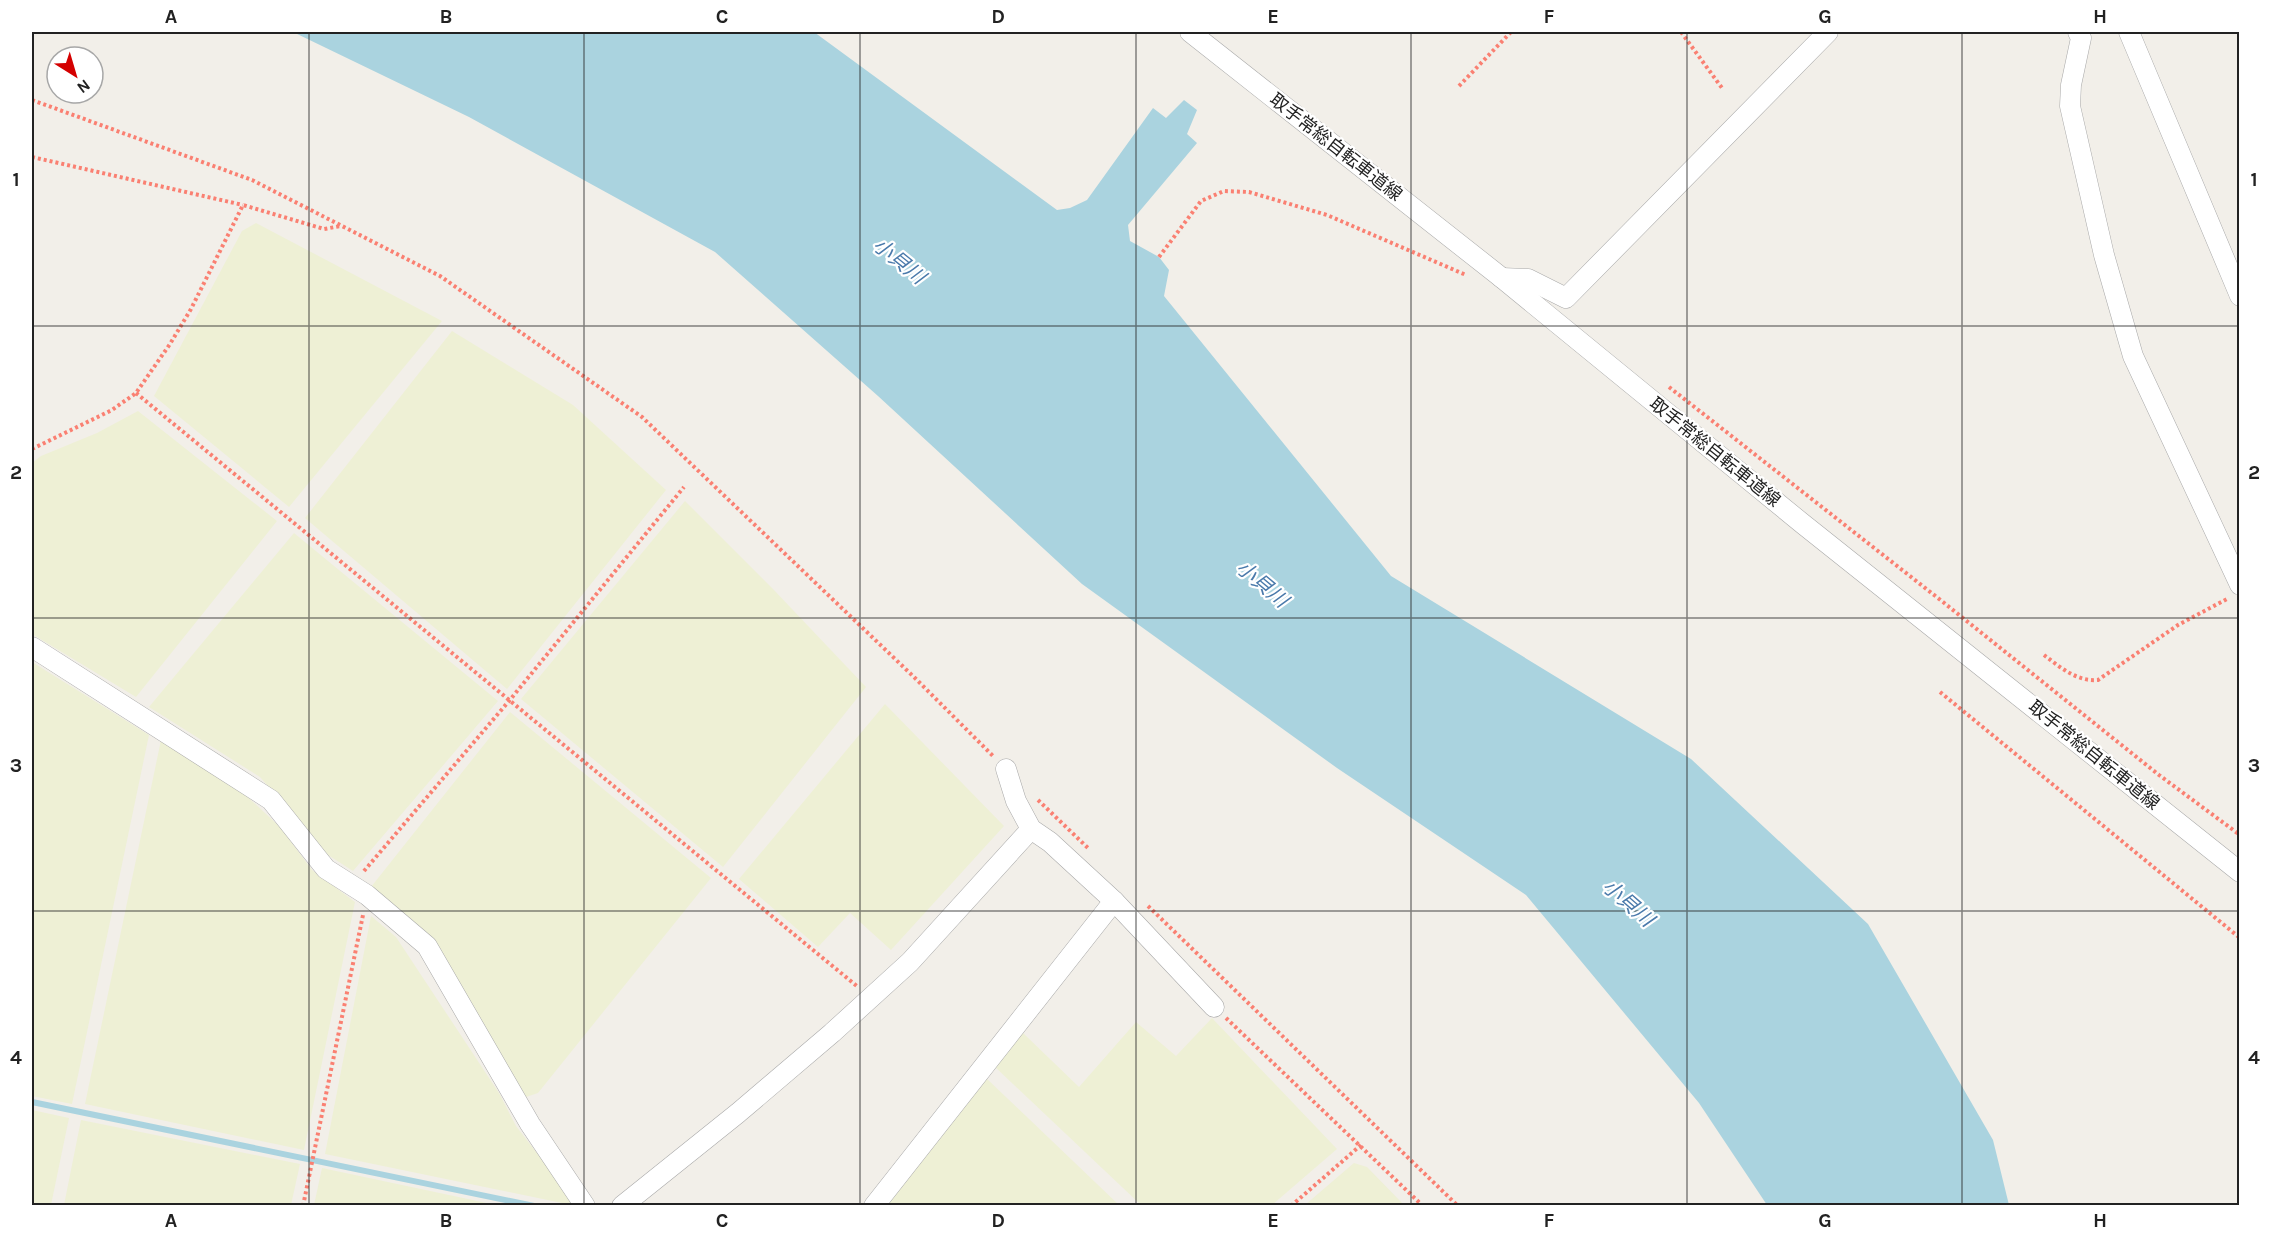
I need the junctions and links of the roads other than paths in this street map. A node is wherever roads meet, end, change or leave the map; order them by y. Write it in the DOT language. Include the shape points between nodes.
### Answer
graph roads {
  1 [pos="1190,32"];
  2 [pos="1827,32"];
  3 [pos="2129,32"];
  4 [pos="2084,34"];
  5 [pos="1502,278"];
  6 [pos="2240,296"];
  7 [pos="2234,591"];
  8 [pos="32,647"];
  9 [pos="1006,769"];
  10 [pos="1031,829"];
  11 [pos="2240,872"];
  12 [pos="1114,901"];
  13 [pos="1214,1007"];
  14 [pos="585,1206"];
  15 [pos="622,1206"];
  16 [pos="874,1206"];
  1 -- 5 [label="street, 取手常総自転車道線"];
  2 -- 5 [label="street" via="1566,298 1528,279"];
  3 -- 6 [label="street"];
  4 -- 7 [label="street" via="2070,105 2104,255 2133,356"];
  5 -- 11 [label="street, 取手常総自転車道線"];
  8 -- 14 [label="street" via="271,800 326,869 427,946 530,1124"];
  9 -- 10 [label="street" via="1016,801"];
  10 -- 12 [label="street"];
  10 -- 15 [label="street" via="910,962 738,1113"];
  12 -- 13 [label="street"];
  12 -- 16 [label="street"];
}
